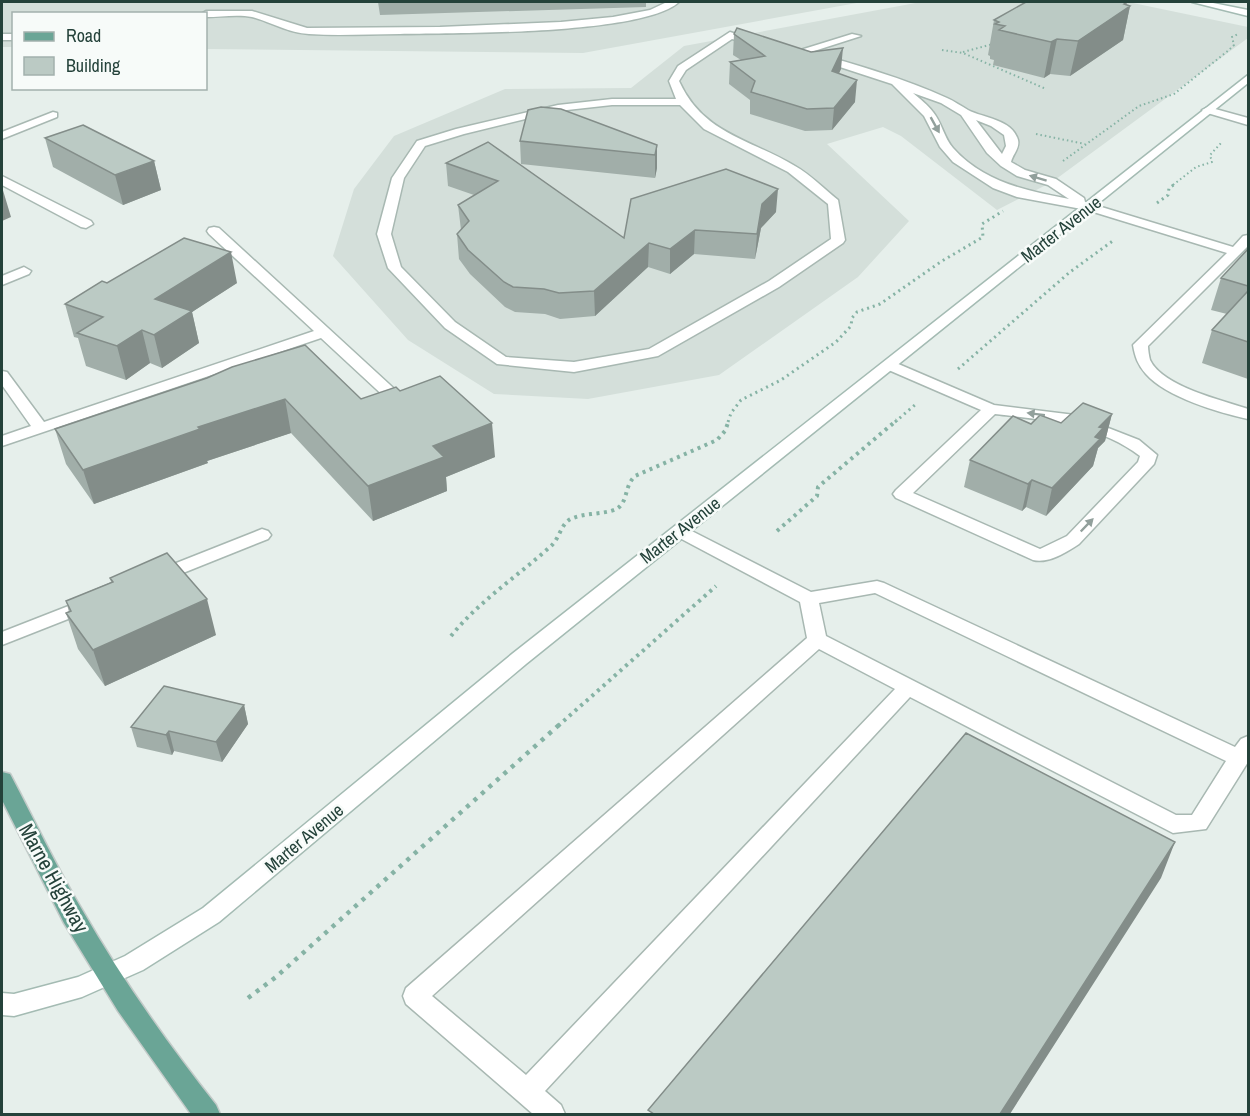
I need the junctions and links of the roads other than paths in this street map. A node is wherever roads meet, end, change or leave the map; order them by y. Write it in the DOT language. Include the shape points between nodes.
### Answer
graph roads {
  1 [pos="674,2"];
  2 [pos="1197,2"];
  3 [pos="1248,13"];
  4 [pos="207,14"];
  5 [pos="856,36"];
  6 [pos="764,44"];
  7 [pos="1248,78"];
  8 [pos="896,82"];
  9 [pos="683,102"];
  10 [pos="1208,111"];
  11 [pos="964,113"];
  12 [pos="53,115"];
  13 [pos="1248,122"];
  14 [pos="2,136"];
  15 [pos="1005,163"];
  16 [pos="2,180"];
  17 [pos="1089,207"];
  18 [pos="86,224"];
  19 [pos="214,231"];
  20 [pos="1248,239"];
  21 [pos="1236,252"];
  22 [pos="24,271"];
  23 [pos="2,281"];
  24 [pos="325,332"];
  25 [pos="889,365"];
  26 [pos="2,375"];
  27 [pos="395,398"];
  28 [pos="991,409"];
  29 [pos="1248,414"];
  30 [pos="40,428"];
  31 [pos="2,441"];
  32 [pos="680,531"];
  33 [pos="262,535"];
  34 [pos="143,583"];
  35 [pos="110,596"];
  36 [pos="808,599"];
  37 [pos="2,639"];
  38 [pos="817,640"];
  39 [pos="908,687"];
  40 [pos="1244,751"];
  41 [pos="2,780"];
  42 [pos="108,974"];
  43 [pos="2,1004"];
  44 [pos="526,1092"];
  45 [pos="207,1114"];
  46 [pos="552,1114"];
  1 -- 4 [label="main road" via="651,14 556,28 307,31 252,14"];
  2 -- 3 [label="main road"];
  5 -- 8 [label="main road" via="793,50"];
  6 -- 9 [label="main road" via="730,35 682,68 674,81"];
  7 -- 10 [label="main road, Marter Avenue"];
  8 -- 11 [label="main road" via="937,96"];
  8 -- 17 [label="main road, one-way" via="929,114 946,147 966,167 1017,193"];
  9 -- 9 [label="main road" via="708,127 792,169 834,203 838,240 774,284 653,353 574,367 502,361 450,325 395,268 384,234 398,178 421,144 460,130 558,108 612,102"];
  10 -- 13 [label="main road"];
  10 -- 17 [label="main road, Marter Avenue"];
  11 -- 15 [label="main road"];
  11 -- 15 [label="main road" via="990,121 1008,134 1012,147"];
  12 -- 14 [label="main road"];
  17 -- 15 [label="main road, one-way" via="1052,182"];
  16 -- 18 [label="main road"];
  17 -- 21 [label="main road"];
  17 -- 25 [label="main road, Marter Avenue"];
  19 -- 24 [label="main road"];
  20 -- 21 [label="main road"];
  21 -- 29 [label="main road" via="1140,345 1140,355 1144,366 1170,386"];
  22 -- 23 [label="main road"];
  24 -- 27 [label="main road"];
  24 -- 30 [label="main road"];
  25 -- 28 [label="main road"];
  25 -- 32 [label="main road, Marter Avenue"];
  26 -- 30 [label="main road"];
  28 -- 28 [label="main road, one-way" via="902,494 1039,556 1073,540 1146,464 1149,455 1133,443 1069,418"];
  30 -- 31 [label="main road"];
  32 -- 36 [label="main road"];
  32 -- 42 [label="main road, Marter Avenue" via="510,666 211,915 134,963"];
  33 -- 34 [label="main road"];
  35 -- 37 [label="main road"];
  36 -- 38 [label="main road"];
  36 -- 40 [label="main road" via="877,587"];
  38 -- 39 [label="main road"];
  38 -- 44 [label="main road" via="414,996"];
  39 -- 40 [label="main road" via="1173,824 1197,823"];
  39 -- 44 [label="main road"];
  41 -- 42 [label="main road, Marne Highway" via="56,887"];
  42 -- 43 [label="main road, Marter Avenue" via="82,986 14,1005"];
  42 -- 45 [label="main road, Marne Highway" via="175,1074"];
  44 -- 46 [label="main road"];
}
